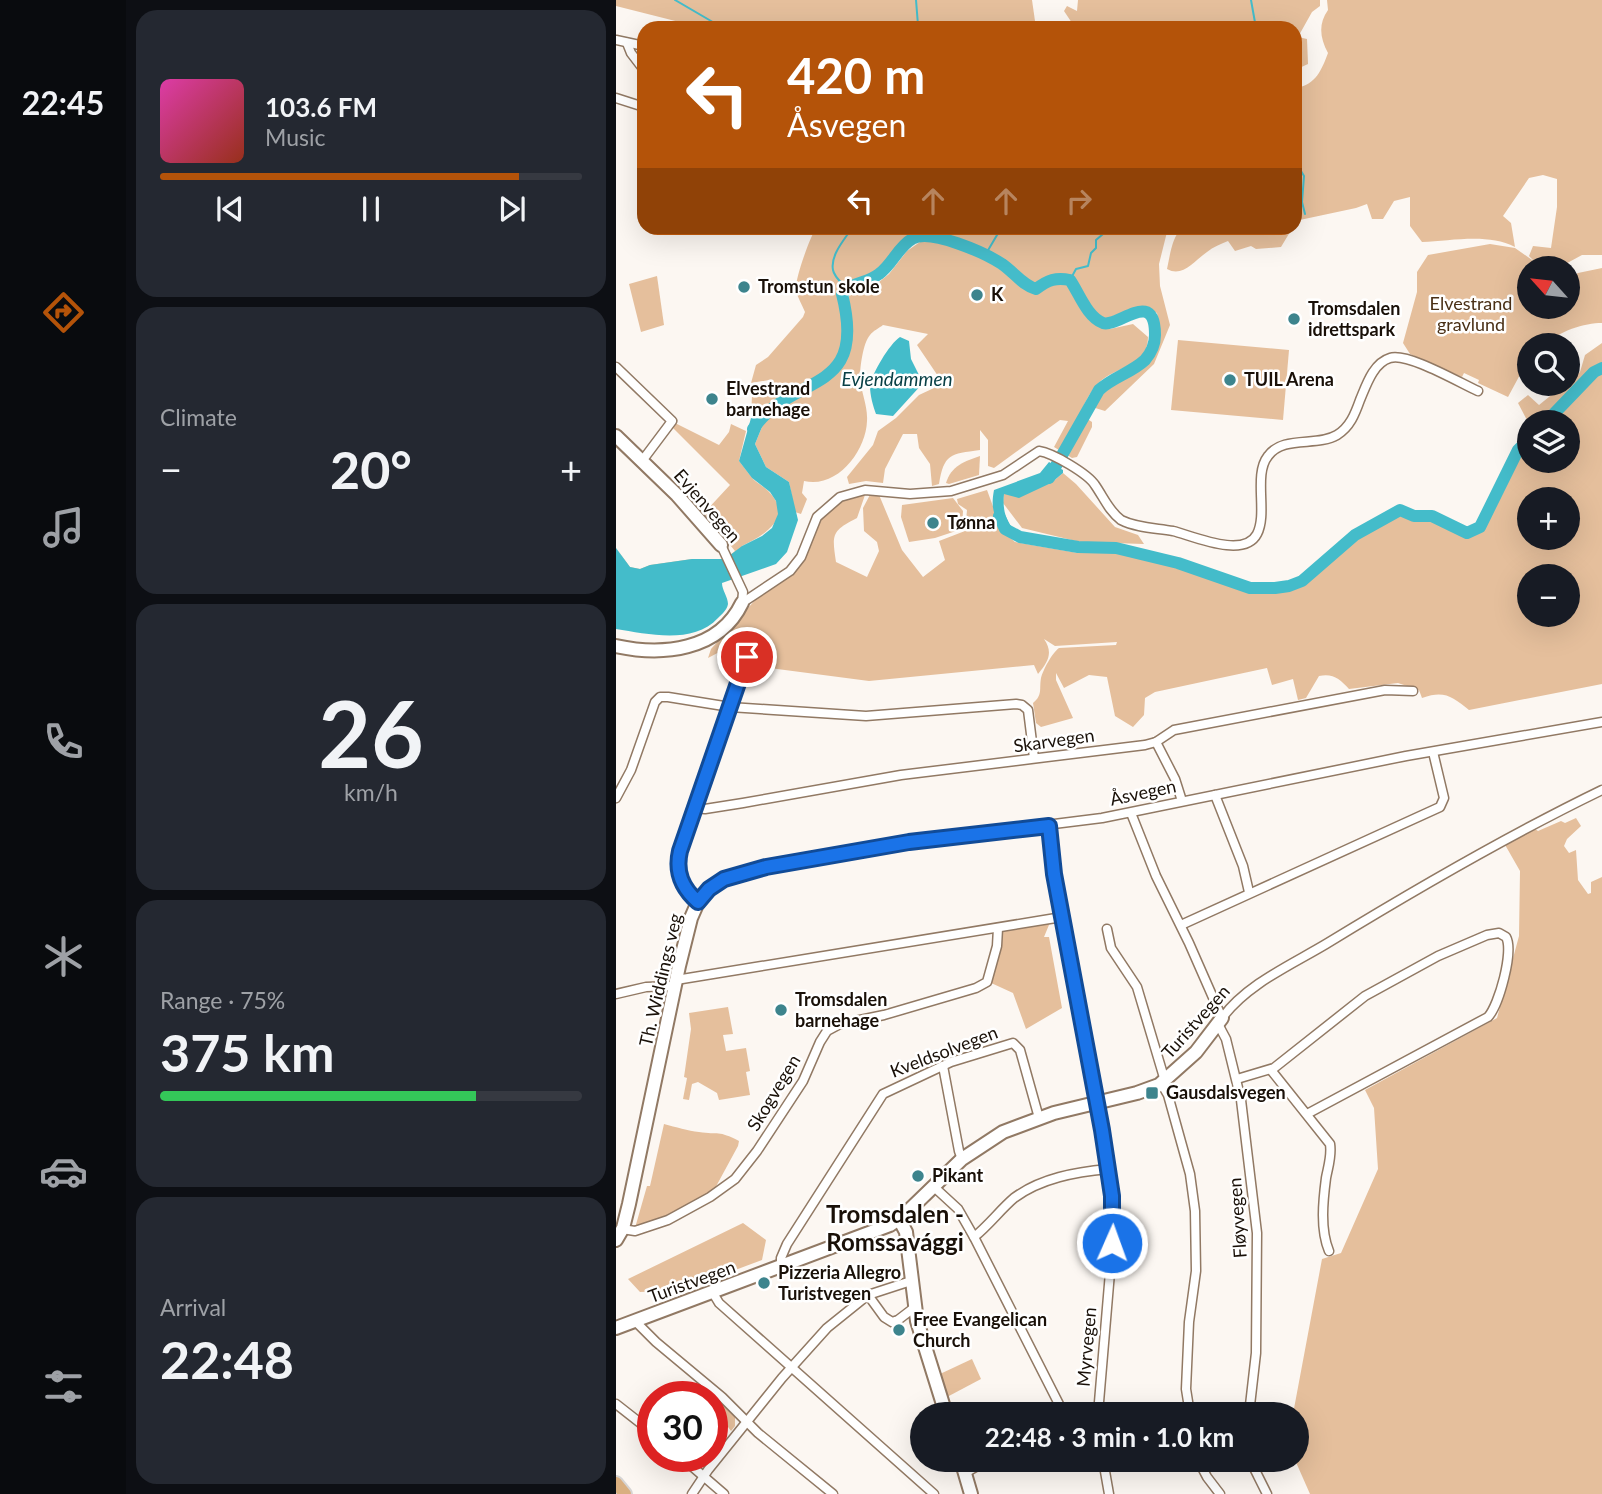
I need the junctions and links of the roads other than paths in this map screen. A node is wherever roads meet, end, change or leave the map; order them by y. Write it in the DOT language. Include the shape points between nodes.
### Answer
graph roads {
  1 [pos="616,40"];
  2 [pos="627,43"];
  3 [pos="637,45"];
  4 [pos="637,60"];
  5 [pos="616,99"];
  6 [pos="637,105"];
  7 [pos="616,367"];
  8 [pos="1478,391"];
  9 [pos="616,436"];
  10 [pos="642,461"];
  11 [pos="724,551"];
  12 [pos="742,603"];
  13 [pos="616,646"];
  14 [pos="747,657"];
  15 [pos="1413,691"];
  16 [pos="730,707"];
  17 [pos="1602,722"];
  18 [pos="1156,742"];
  19 [pos="1433,752"];
  20 [pos="1034,758"];
  21 [pos="1602,790"];
  22 [pos="1215,795"];
  23 [pos="616,798"];
  24 [pos="1182,801"];
  25 [pos="695,808"];
  26 [pos="1131,813"];
  27 [pos="1049,826"];
  28 [pos="1249,892"];
  29 [pos="698,902"];
  30 [pos="1062,917"];
  31 [pos="1181,925"];
  32 [pos="998,928"];
  33 [pos="1107,929"];
  34 [pos="675,983"];
  35 [pos="616,994"];
  36 [pos="1220,1021"];
  37 [pos="943,1066"];
  38 [pos="1271,1070"];
  39 [pos="1237,1079"];
  40 [pos="1163,1082"];
  41 [pos="1097,1102"];
  42 [pos="1307,1114"];
  43 [pos="1039,1118"];
  44 [pos="962,1159"];
  45 [pos="1108,1169"];
  46 [pos="933,1186"];
  47 [pos="899,1219"];
  48 [pos="619,1234"];
  49 [pos="974,1237"];
  50 [pos="1329,1251"];
  51 [pos="781,1267"];
  52 [pos="911,1281"];
  53 [pos="713,1293"];
  54 [pos="868,1295"];
  55 [pos="915,1307"];
  56 [pos="635,1321"];
  57 [pos="616,1328"];
  58 [pos="792,1367"];
  59 [pos="942,1402"];
  60 [pos="1057,1402"];
  61 [pos="1099,1402"];
  62 [pos="1188,1402"];
  63 [pos="1251,1402"];
  64 [pos="616,1404"];
  65 [pos="637,1420"];
  66 [pos="747,1422"];
  67 [pos="698,1472"];
  68 [pos="1105,1472"];
  69 [pos="1204,1472"];
  70 [pos="1256,1472"];
  71 [pos="965,1473"];
  72 [pos="703,1476"];
  73 [pos="616,1483"];
  74 [pos="625,1494"];
  75 [pos="692,1494"];
  76 [pos="724,1494"];
  77 [pos="833,1494"];
  78 [pos="934,1494"];
  79 [pos="971,1494"];
  80 [pos="1109,1494"];
  81 [pos="1220,1494"];
  82 [pos="1267,1494"];
  1 -- 2 [label="street"];
  2 -- 3 [label="street"];
  2 -- 4 [label="street"];
  5 -- 6 [label="street"];
  7 -- 10 [label="street" via="672,421"];
  8 -- 12 [label="street" via="1406,358 1384,361 1342,432 1269,453 1263,469 1258,533 1238,545 1121,520 1091,479 1049,454 1037,452 1003,475 951,491 865,490 840,497 817,517 801,557 790,571"];
  9 -- 10 [label="street, Evjenvegen"];
  10 -- 11 [label="street, Evjenvegen"];
  11 -- 12 [label="street, Evjenvegen" via="743,592"];
  12 -- 13 [label="street" via="720,629 692,645 657,652"];
  14 -- 16 [label="street, Th. Widdings veg"];
  15 -- 18 [label="street, Skarvegen" via="1388,690 1174,730"];
  16 -- 20 [label="street" via="876,716 1022,705 1028,710"];
  16 -- 23 [label="street" via="663,696 657,699"];
  16 -- 25 [label="street, Th. Widdings veg"];
  17 -- 19 [label="street, Åsvegen"];
  18 -- 20 [label="street, Skarvegen"];
  18 -- 24 [label="street"];
  19 -- 22 [label="street, Åsvegen"];
  19 -- 28 [label="street" via="1444,798 1440,807"];
  20 -- 25 [label="street, Skarvegen"];
  21 -- 36 [label="street, Turistvegen" via="1477,854 1358,924 1250,991"];
  22 -- 24 [label="street, Åsvegen"];
  22 -- 28 [label="street"];
  24 -- 26 [label="street, Åsvegen"];
  25 -- 29 [label="street, Th. Widdings veg" via="678,866 682,882"];
  26 -- 27 [label="street, Åsvegen"];
  26 -- 31 [label="street, Fløyvegen"];
  27 -- 29 [label="street, Åsvegen" via="909,842 766,867 724,879"];
  27 -- 30 [label="street, Myrvegen"];
  28 -- 31 [label="street"];
  29 -- 34 [label="street, Th. Widdings veg"];
  30 -- 32 [label="street"];
  30 -- 41 [label="street, Myrvegen"];
  31 -- 36 [label="street, Fløyvegen"];
  32 -- 34 [label="street"];
  32 -- 48 [label="street, Skogvegen" via="987,982 827,1031 803,1081 735,1179 675,1217"];
  33 -- 40 [label="street" via="1111,948 1137,987"];
  34 -- 35 [label="street"];
  34 -- 48 [label="street, Th. Widdings veg" via="655,1089"];
  36 -- 39 [label="street, Fløyvegen"];
  36 -- 40 [label="street, Turistvegen" via="1196,1052"];
  37 -- 43 [label="street, Kveldsolvegen" via="1017,1045"];
  37 -- 44 [label="street"];
  37 -- 51 [label="street, Kveldsolvegen" via="883,1094 787,1244"];
  38 -- 39 [label="street"];
  38 -- 42 [label="street"];
  38 -- 42 [label="street" via="1371,992 1483,936 1500,934 1508,940 1498,1000 1488,1017"];
  39 -- 63 [label="street, Fløyvegen" via="1257,1233"];
  40 -- 41 [label="street, Turistvegen"];
  40 -- 62 [label="street" via="1193,1189 1195,1271"];
  41 -- 43 [label="street, Turistvegen"];
  41 -- 45 [label="street, Myrvegen"];
  42 -- 50 [label="street" via="1331,1150 1324,1217"];
  43 -- 44 [label="street, Turistvegen" via="991,1138"];
  44 -- 46 [label="street, Turistvegen"];
  45 -- 49 [label="street" via="1063,1175 1027,1191"];
  45 -- 61 [label="street, Myrvegen" via="1113,1237"];
  46 -- 47 [label="street, Turistvegen"];
  46 -- 49 [label="street" via="958,1209"];
  47 -- 51 [label="street, Turistvegen"];
  47 -- 52 [label="street" via="906,1232"];
  49 -- 60 [label="street"];
  51 -- 53 [label="street, Turistvegen"];
  52 -- 54 [label="street"];
  52 -- 55 [label="street"];
  53 -- 56 [label="street, Turistvegen"];
  53 -- 58 [label="street"];
  54 -- 55 [label="street" via="892,1322"];
  54 -- 58 [label="street" via="827,1328"];
  55 -- 59 [label="street"];
  56 -- 57 [label="street, Turistvegen"];
  56 -- 66 [label="street"];
  58 -- 66 [label="street"];
  58 -- 78 [label="street"];
  64 -- 65 [label="street"];
  66 -- 72 [label="street"];
  66 -- 77 [label="street"];
  67 -- 72 [label="street"];
  68 -- 80 [label="street"];
  69 -- 81 [label="street"];
  70 -- 82 [label="street"];
  71 -- 79 [label="street"];
  72 -- 75 [label="street"];
  72 -- 76 [label="street"];
  73 -- 74 [label="main road"];
}
